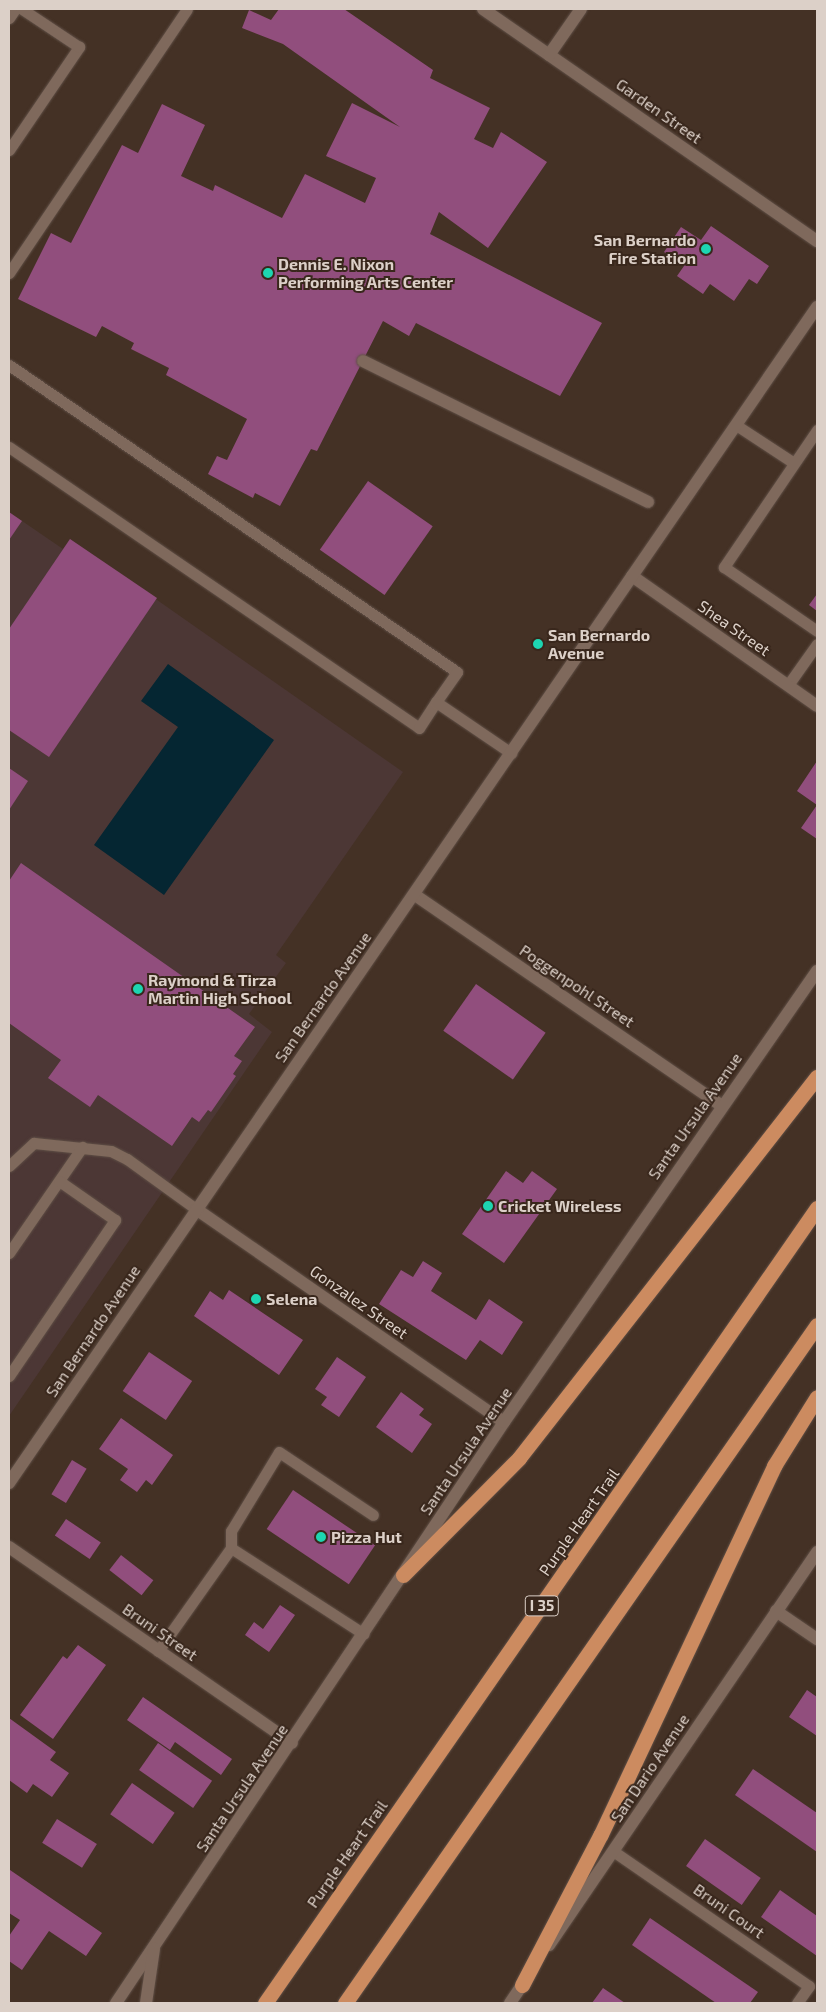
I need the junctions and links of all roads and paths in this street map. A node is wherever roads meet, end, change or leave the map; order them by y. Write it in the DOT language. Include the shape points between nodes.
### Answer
graph roads {
  1 [pos="15,9"];
  2 [pos="22,9"];
  3 [pos="187,9"];
  4 [pos="482,9"];
  5 [pos="581,9"];
  6 [pos="9,18"];
  7 [pos="549,55"];
  8 [pos="9,150"];
  9 [pos="817,241"];
  10 [pos="9,273"];
  11 [pos="817,307"];
  12 [pos="363,361"];
  13 [pos="9,365"];
  14 [pos="736,425"];
  15 [pos="817,430"];
  16 [pos="9,447"];
  17 [pos="794,464"];
  18 [pos="648,502"];
  19 [pos="632,576"];
  20 [pos="817,631"];
  21 [pos="817,644"];
  22 [pos="788,685"];
  23 [pos="436,702"];
  24 [pos="817,706"];
  25 [pos="511,753"];
  26 [pos="414,894"];
  27 [pos="817,971"];
  28 [pos="817,1077"];
  29 [pos="721,1105"];
  30 [pos="82,1147"];
  31 [pos="9,1166"];
  32 [pos="59,1181"];
  33 [pos="817,1208"];
  34 [pos="196,1209"];
  35 [pos="9,1253"];
  36 [pos="817,1324"];
  37 [pos="9,1376"];
  38 [pos="817,1397"];
  39 [pos="504,1422"];
  40 [pos="9,1483"];
  41 [pos="372,1515"];
  42 [pos="9,1547"];
  43 [pos="231,1548"];
  44 [pos="817,1552"];
  45 [pos="403,1575"];
  46 [pos="776,1611"];
  47 [pos="364,1634"];
  48 [pos="817,1640"];
  49 [pos="158,1651"];
  50 [pos="292,1743"];
  51 [pos="613,1851"];
  52 [pos="155,1947"];
  53 [pos="522,1985"];
  54 [pos="116,2003"];
  55 [pos="146,2003"];
  56 [pos="265,2003"];
  57 [pos="345,2003"];
  58 [pos="510,2003"];
  59 [pos="796,2003"];
  1 -- 6 [label="lane"];
  2 -- 8 [label="lane" via="78,47"];
  3 -- 10 [label="lane"];
  4 -- 7 [label="main road, Garden Street"];
  5 -- 7 [label="main road"];
  7 -- 9 [label="main road, Garden Street"];
  11 -- 14 [label="main road, San Bernardo Avenue"];
  12 -- 18 [label="main road"];
  13 -- 23 [label="lane" via="457,672"];
  14 -- 17 [label="lane"];
  14 -- 19 [label="main road, San Bernardo Avenue"];
  15 -- 17 [label="lane"];
  16 -- 23 [label="lane" via="419,728"];
  17 -- 20 [label="lane" via="724,567"];
  19 -- 22 [label="main road, Shea Street"];
  19 -- 25 [label="main road, San Bernardo Avenue"];
  21 -- 22 [label="lane"];
  22 -- 24 [label="main road, Shea Street"];
  23 -- 25 [label="lane"];
  25 -- 26 [label="main road, San Bernardo Avenue"];
  26 -- 29 [label="main road, Poggenpohl Street"];
  26 -- 34 [label="main road, San Bernardo Avenue"];
  27 -- 29 [label="main road, Santa Ursula Avenue"];
  28 -- 45 [label="highway" via="519,1458"];
  29 -- 39 [label="main road, Santa Ursula Avenue"];
  30 -- 31 [label="lane" via="34,1143"];
  30 -- 32 [label="lane"];
  30 -- 34 [label="lane" via="111,1151 127,1159"];
  32 -- 35 [label="lane"];
  32 -- 37 [label="lane" via="115,1220"];
  33 -- 56 [label="highway, Purple Heart Trail / I 35"];
  34 -- 39 [label="main road, Gonzalez Street"];
  34 -- 40 [label="main road, San Bernardo Avenue"];
  36 -- 57 [label="highway"];
  38 -- 53 [label="highway" via="774,1466 602,1834"];
  39 -- 45 [label="main road, Santa Ursula Avenue"];
  41 -- 43 [label="lane" via="279,1452 231,1531"];
  42 -- 49 [label="main road, Bruni Street"];
  43 -- 47 [label="lane"];
  43 -- 49 [label="lane"];
  44 -- 46 [label="main road, San Dario Avenue"];
  45 -- 47 [label="main road, Santa Ursula Avenue"];
  46 -- 48 [label="main road"];
  46 -- 51 [label="main road, San Dario Avenue"];
  47 -- 50 [label="main road, Santa Ursula Avenue"];
  49 -- 50 [label="main road, Bruni Street"];
  50 -- 52 [label="main road, Santa Ursula Avenue"];
  51 -- 53 [label="main road, San Dario Avenue"];
  51 -- 59 [label="lane, Bruni Court" via="809,1986"];
  52 -- 54 [label="main road, Santa Ursula Avenue"];
  52 -- 55 [label="main road"];
  53 -- 58 [label="main road, San Dario Avenue"];
}
